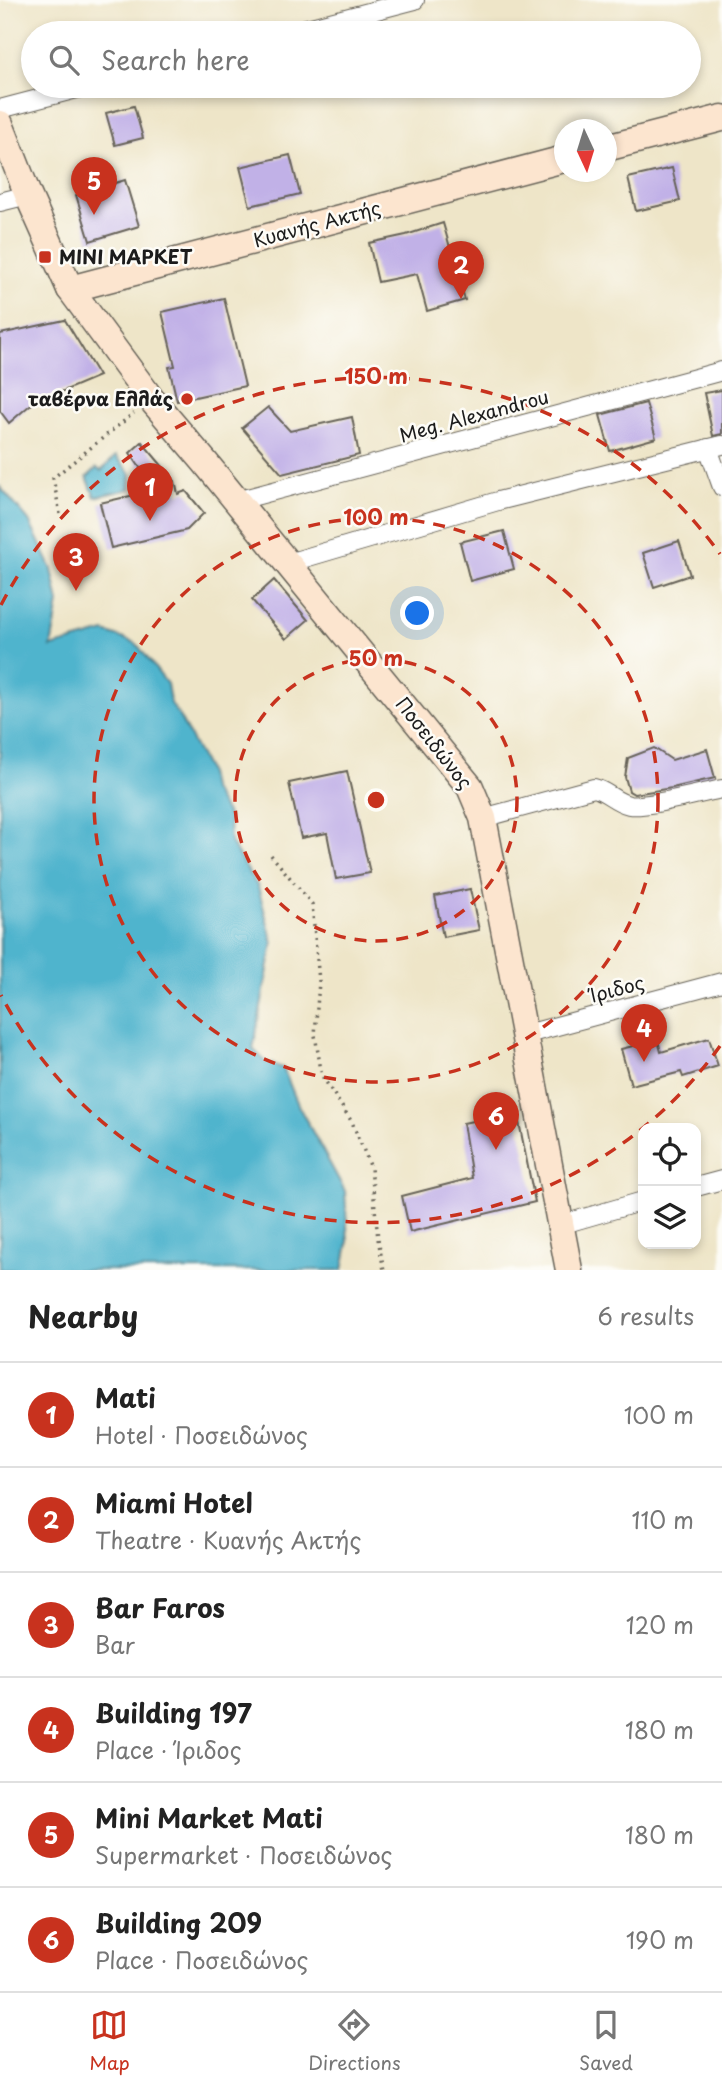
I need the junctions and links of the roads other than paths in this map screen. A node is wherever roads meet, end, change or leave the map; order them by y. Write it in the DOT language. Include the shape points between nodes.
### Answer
graph roads {
  1 [pos="415,0"];
  2 [pos="334,21"];
  3 [pos="42,98"];
  4 [pos="0,109"];
  5 [pos="722,118"];
  6 [pos="0,124"];
  7 [pos="617,145"];
  8 [pos="554,162"];
  9 [pos="28,195"];
  10 [pos="0,202"];
  11 [pos="70,289"];
  12 [pos="722,371"];
  13 [pos="715,447"];
  14 [pos="722,487"];
  15 [pos="236,501"];
  16 [pos="288,563"];
  17 [pos="722,789"];
  18 [pos="482,818"];
  19 [pos="722,982"];
  20 [pos="523,1035"];
  21 [pos="722,1180"];
  22 [pos="700,1186"];
  23 [pos="638,1202"];
  24 [pos="560,1225"];
  25 [pos="569,1270"];
  1 -- 2 [label="street"];
  3 -- 4 [label="street"];
  5 -- 7 [label="street"];
  6 -- 9 [label="street, Ποσειδώνος"];
  8 -- 11 [label="street, Κυανής Ακτής"];
  9 -- 10 [label="street"];
  9 -- 11 [label="street, Ποσειδώνος"];
  11 -- 15 [label="street, Ποσειδώνος" via="150,400"];
  12 -- 15 [label="street, Meg. Alexandrou"];
  13 -- 14 [label="street"];
  13 -- 16 [label="street" via="498,501"];
  15 -- 16 [label="street, Ποσειδώνος"];
  16 -- 18 [label="street, Ποσειδώνος" via="462,775"];
  17 -- 18 [label="street" via="638,806 593,788"];
  18 -- 20 [label="street, Ποσειδώνος"];
  19 -- 20 [label="street, Ίριδος"];
  20 -- 24 [label="street, Ποσειδώνος"];
  21 -- 22 [label="street"];
  23 -- 24 [label="street"];
  24 -- 25 [label="street, Ποσειδώνος"];
}
